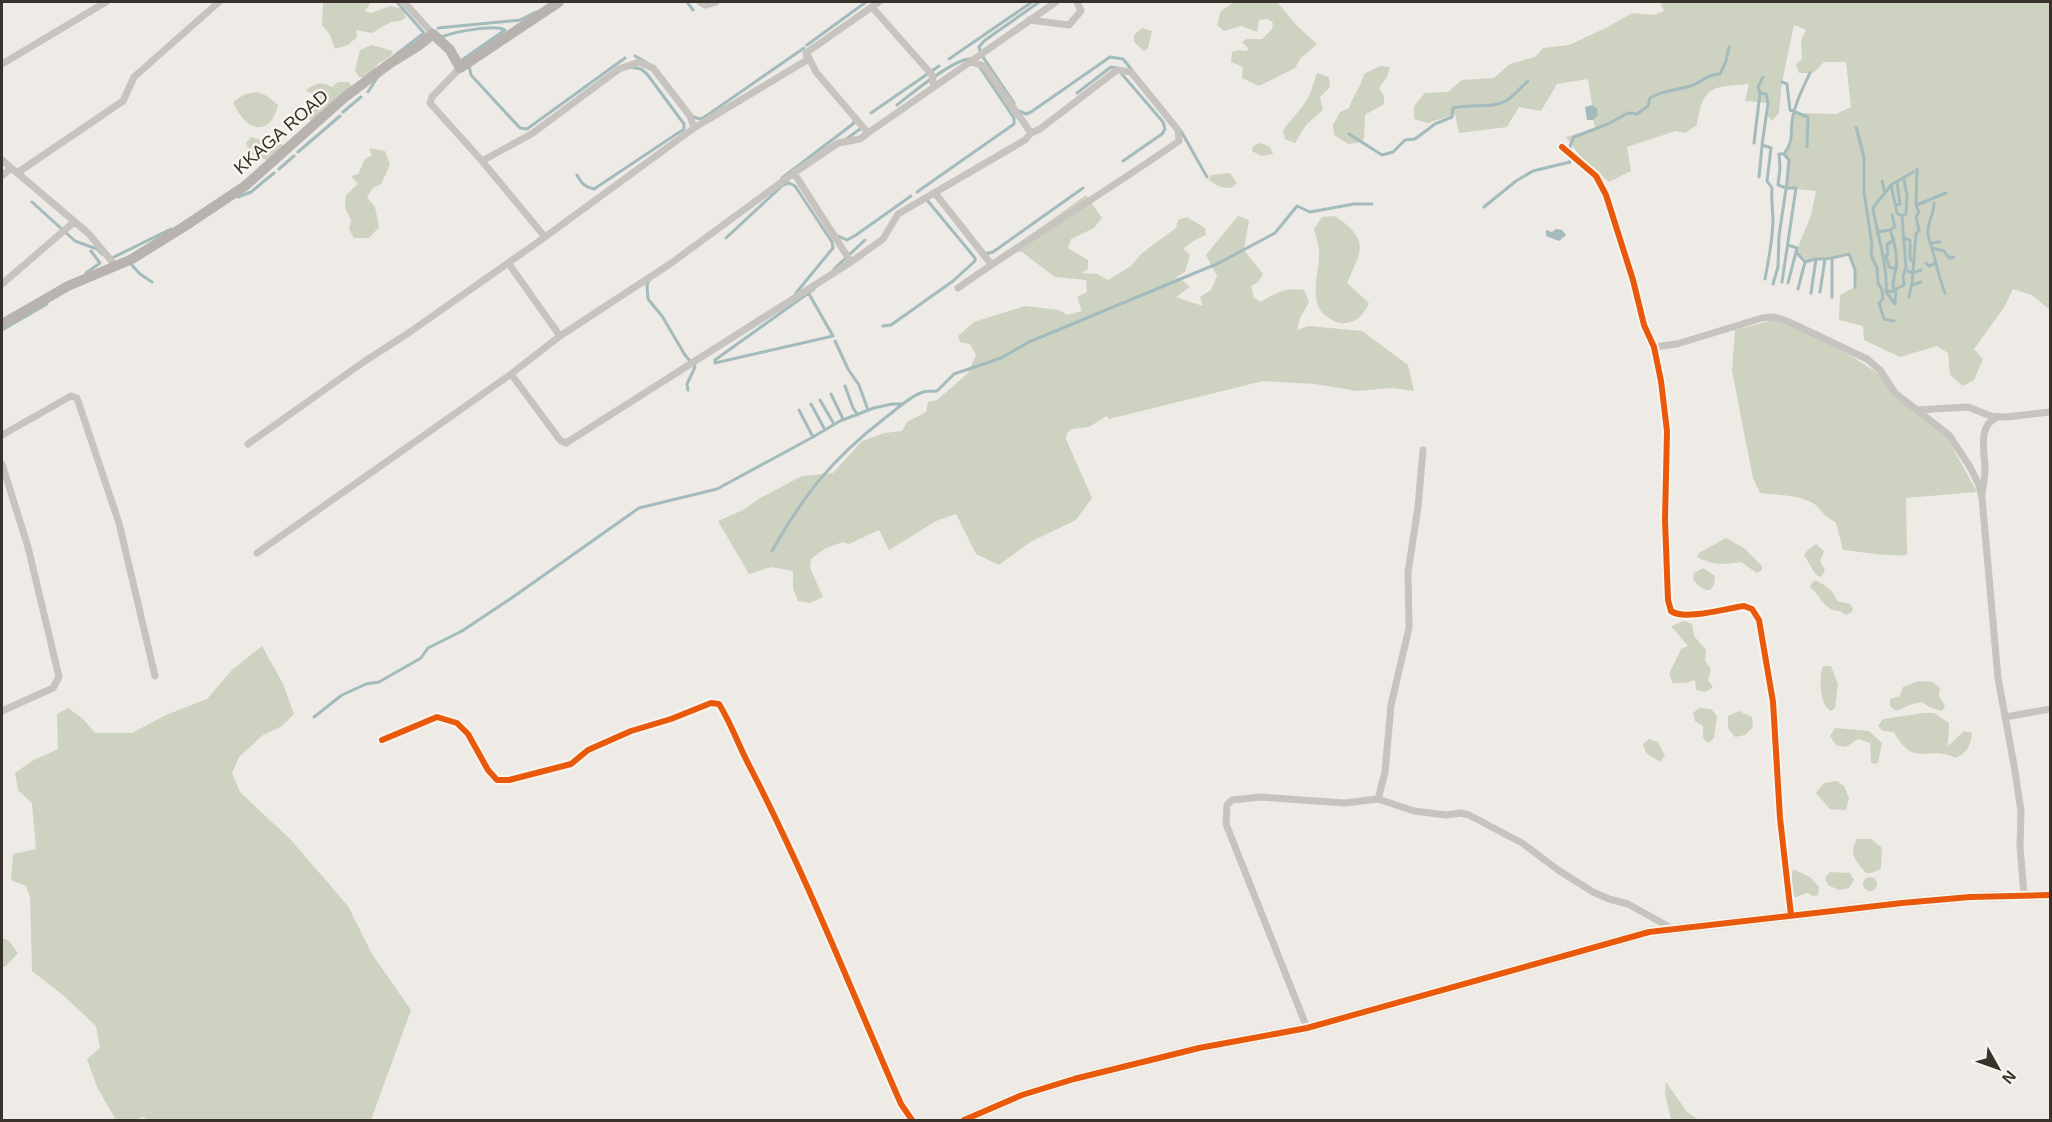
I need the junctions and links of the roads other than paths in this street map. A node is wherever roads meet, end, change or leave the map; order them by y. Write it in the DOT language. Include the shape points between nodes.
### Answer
graph roads {
  1 [pos="105,2"];
  2 [pos="219,2"];
  3 [pos="404,2"];
  4 [pos="559,2"];
  5 [pos="700,2"];
  6 [pos="716,2"];
  7 [pos="879,2"];
  8 [pos="1056,2"];
  9 [pos="1077,2"];
  10 [pos="872,7"];
  11 [pos="1029,20"];
  12 [pos="433,34"];
  13 [pos="984,52"];
  14 [pos="806,53"];
  15 [pos="971,62"];
  16 [pos="2,64"];
  17 [pos="984,66"];
  18 [pos="460,68"];
  19 [pos="934,87"];
  20 [pos="694,128"];
  21 [pos="1031,133"];
  22 [pos="868,134"];
  23 [pos="1562,147"];
  24 [pos="2,160"];
  25 [pos="482,161"];
  26 [pos="14,171"];
  27 [pos="794,173"];
  28 [pos="2,176"];
  29 [pos="935,193"];
  30 [pos="74,222"];
  31 [pos="545,237"];
  32 [pos="851,262"];
  33 [pos="115,264"];
  34 [pos="509,264"];
  35 [pos="991,264"];
  36 [pos="2,284"];
  37 [pos="958,288"];
  38 [pos="2,324"];
  39 [pos="560,336"];
  40 [pos="1654,347"];
  41 [pos="511,374"];
  42 [pos="1917,410"];
  43 [pos="2050,412"];
  44 [pos="1998,417"];
  45 [pos="2,435"];
  46 [pos="248,444"];
  47 [pos="1423,450"];
  48 [pos="2,464"];
  49 [pos="1981,494"];
  50 [pos="256,553"];
  51 [pos="155,676"];
  52 [pos="2050,709"];
  53 [pos="2,711"];
  54 [pos="2005,717"];
  55 [pos="382,740"];
  56 [pos="1378,799"];
  57 [pos="2024,894"];
  58 [pos="2050,895"];
  59 [pos="1791,915"];
  60 [pos="1673,929"];
  61 [pos="1307,1028"];
  62 [pos="912,1120"];
  63 [pos="964,1120"];
  1 -- 16 [label="street"];
  2 -- 26 [label="street" via="134,77 123,101"];
  3 -- 12 [label="street"];
  4 -- 18 [label="street"];
  5 -- 6 [label="street"];
  7 -- 10 [label="street"];
  8 -- 11 [label="street"];
  9 -- 11 [label="street" via="1081,11 1069,25"];
  10 -- 14 [label="street"];
  10 -- 19 [label="street" via="932,75"];
  11 -- 13 [label="street"];
  12 -- 18 [label="street" via="450,50"];
  12 -- 33 [label="street, KKAGA ROAD" via="345,97 245,186 132,259"];
  13 -- 15 [label="street"];
  13 -- 17 [label="street"];
  14 -- 20 [label="street" via="807,60"];
  14 -- 22 [label="street" via="816,72"];
  15 -- 17 [label="street"];
  15 -- 19 [label="street"];
  17 -- 21 [label="street"];
  18 -- 25 [label="street" via="430,103"];
  19 -- 22 [label="street"];
  20 -- 25 [label="street" via="690,116 653,68 639,62 619,69 533,133"];
  20 -- 31 [label="street"];
  21 -- 29 [label="street"];
  21 -- 35 [label="street" via="1117,70 1131,72 1178,130 1179,141"];
  22 -- 27 [label="street" via="838,143"];
  23 -- 40 [label="street" via="1596,176 1606,195 1641,316"];
  24 -- 26 [label="street"];
  25 -- 31 [label="street"];
  26 -- 28 [label="street"];
  26 -- 30 [label="street"];
  27 -- 32 [label="street"];
  27 -- 39 [label="street" via="670,264"];
  29 -- 32 [label="street" via="898,214 883,239"];
  29 -- 35 [label="street"];
  30 -- 33 [label="street"];
  30 -- 36 [label="street"];
  31 -- 34 [label="street"];
  32 -- 41 [label="street" via="567,443 560,440"];
  33 -- 38 [label="street, KKAGA ROAD" via="68,285"];
  34 -- 39 [label="street"];
  34 -- 46 [label="street"];
  35 -- 37 [label="street"];
  39 -- 41 [label="street"];
  40 -- 42 [label="street" via="1774,317 1867,359 1880,370 1895,393"];
  40 -- 59 [label="street" via="1667,431 1668,600 1677,616 1744,606 1752,609 1759,620 1773,702"];
  41 -- 50 [label="street"];
  42 -- 44 [label="street" via="1968,407"];
  42 -- 49 [label="street" via="1940,426 1958,446"];
  43 -- 44 [label="street"];
  44 -- 49 [label="street" via="1985,428"];
  45 -- 51 [label="street" via="71,396 77,398 119,524"];
  47 -- 56 [label="street" via="1408,572 1409,628 1391,705 1387,758"];
  48 -- 53 [label="street" via="28,547 59,677 53,688"];
  49 -- 54 [label="street"];
  52 -- 54 [label="street"];
  54 -- 57 [label="street" via="2021,812"];
  55 -- 62 [label="street" via="437,717 457,723 497,780 509,780 571,764 588,750 631,731 711,703 719,704 789,846 901,1104"];
  56 -- 60 [label="street" via="1414,811 1469,815 1522,843 1593,892 1628,904"];
  56 -- 61 [label="street" via="1344,803 1261,797 1232,800 1227,805 1226,824"];
  57 -- 58 [label="street"];
  57 -- 59 [label="street"];
  59 -- 60 [label="street"];
  60 -- 61 [label="street" via="1604,944"];
  61 -- 63 [label="street" via="1200,1048 1074,1079 1022,1095"];
}
